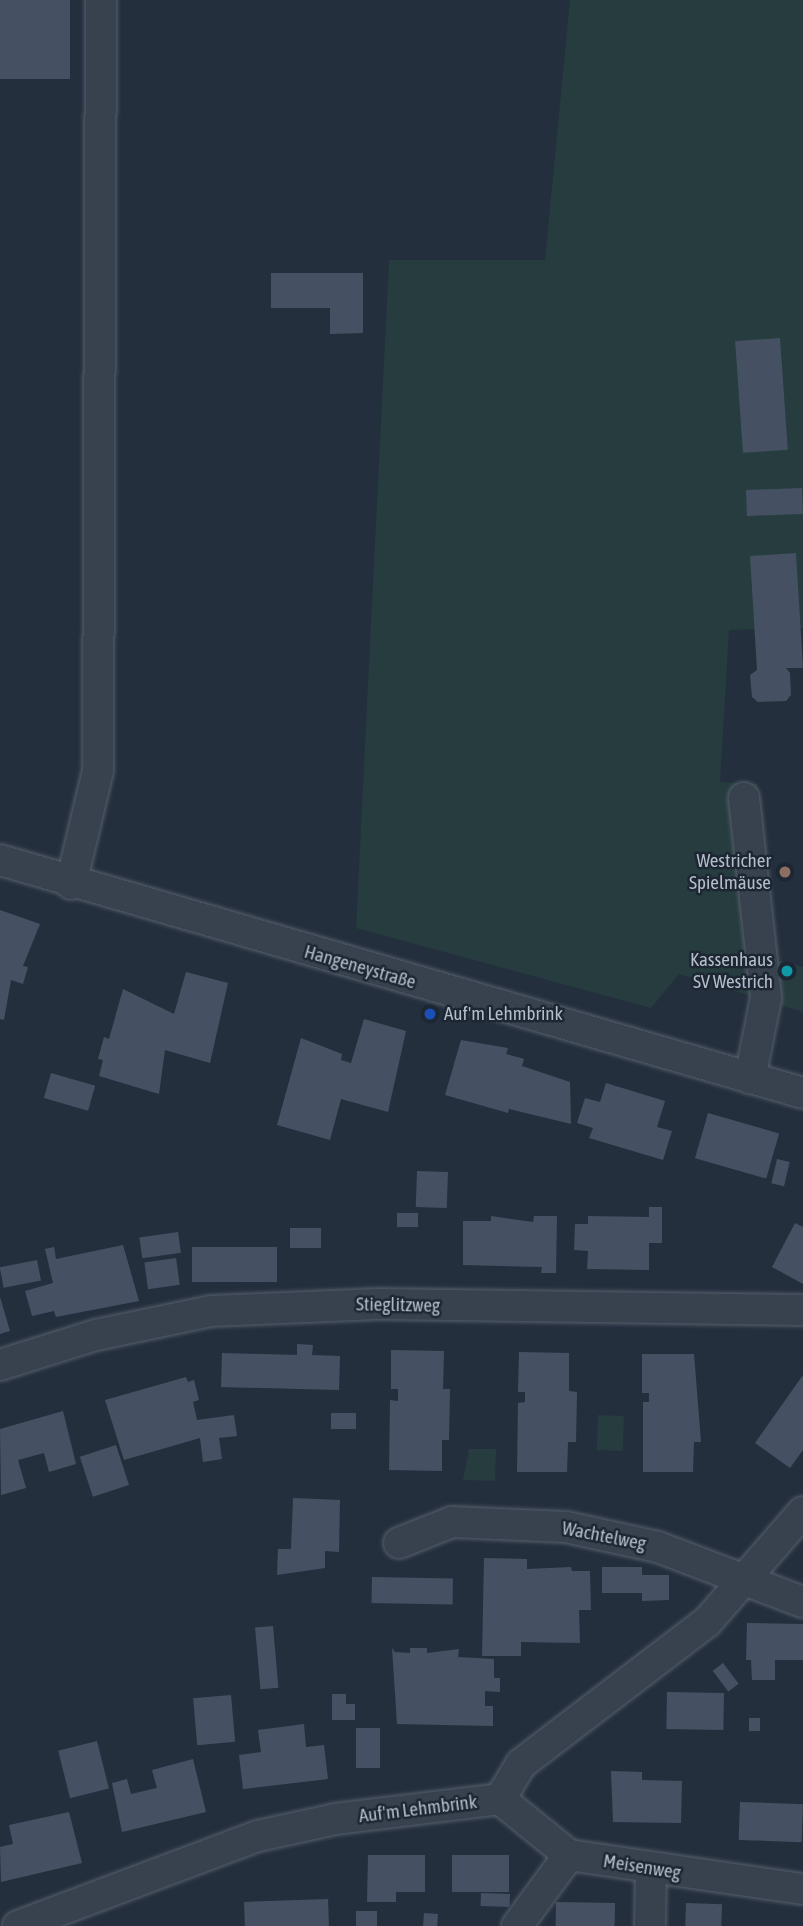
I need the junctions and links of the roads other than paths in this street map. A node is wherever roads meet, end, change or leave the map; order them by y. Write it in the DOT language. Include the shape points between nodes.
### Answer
graph roads {
  1 [pos="101,0"];
  2 [pos="744,798"];
  3 [pos="0,860"];
  4 [pos="71,884"];
  5 [pos="750,1078"];
  6 [pos="803,1093"];
  7 [pos="803,1310"];
  8 [pos="0,1365"];
  9 [pos="803,1512"];
  10 [pos="399,1543"];
  11 [pos="746,1581"];
  12 [pos="803,1602"];
  13 [pos="500,1799"];
  14 [pos="569,1855"];
  15 [pos="651,1868"];
  16 [pos="803,1889"];
  17 [pos="18,1926"];
  18 [pos="517,1926"];
  19 [pos="650,1926"];
  1 -- 4 [label="street" via="98,771"];
  2 -- 5 [label="street" via="766,998"];
  3 -- 4 [label="street, Hangeneystraße"];
  4 -- 5 [label="street, Hangeneystraße"];
  5 -- 6 [label="street, Hangeneystraße"];
  7 -- 8 [label="street, Stieglitzweg" via="379,1304 224,1310 96,1335"];
  9 -- 11 [label="street, Auf'm Lehmbrink"];
  10 -- 11 [label="street, Wachtelweg" via="452,1522 566,1527 658,1547"];
  11 -- 12 [label="street, Wachtelweg"];
  11 -- 13 [label="street, Auf'm Lehmbrink" via="707,1622 521,1764"];
  13 -- 14 [label="street"];
  13 -- 17 [label="street, Auf'm Lehmbrink" via="335,1819 258,1836"];
  14 -- 15 [label="street, Meisenweg"];
  14 -- 18 [label="street"];
  15 -- 16 [label="street, Meisenweg"];
  15 -- 19 [label="street"];
}
